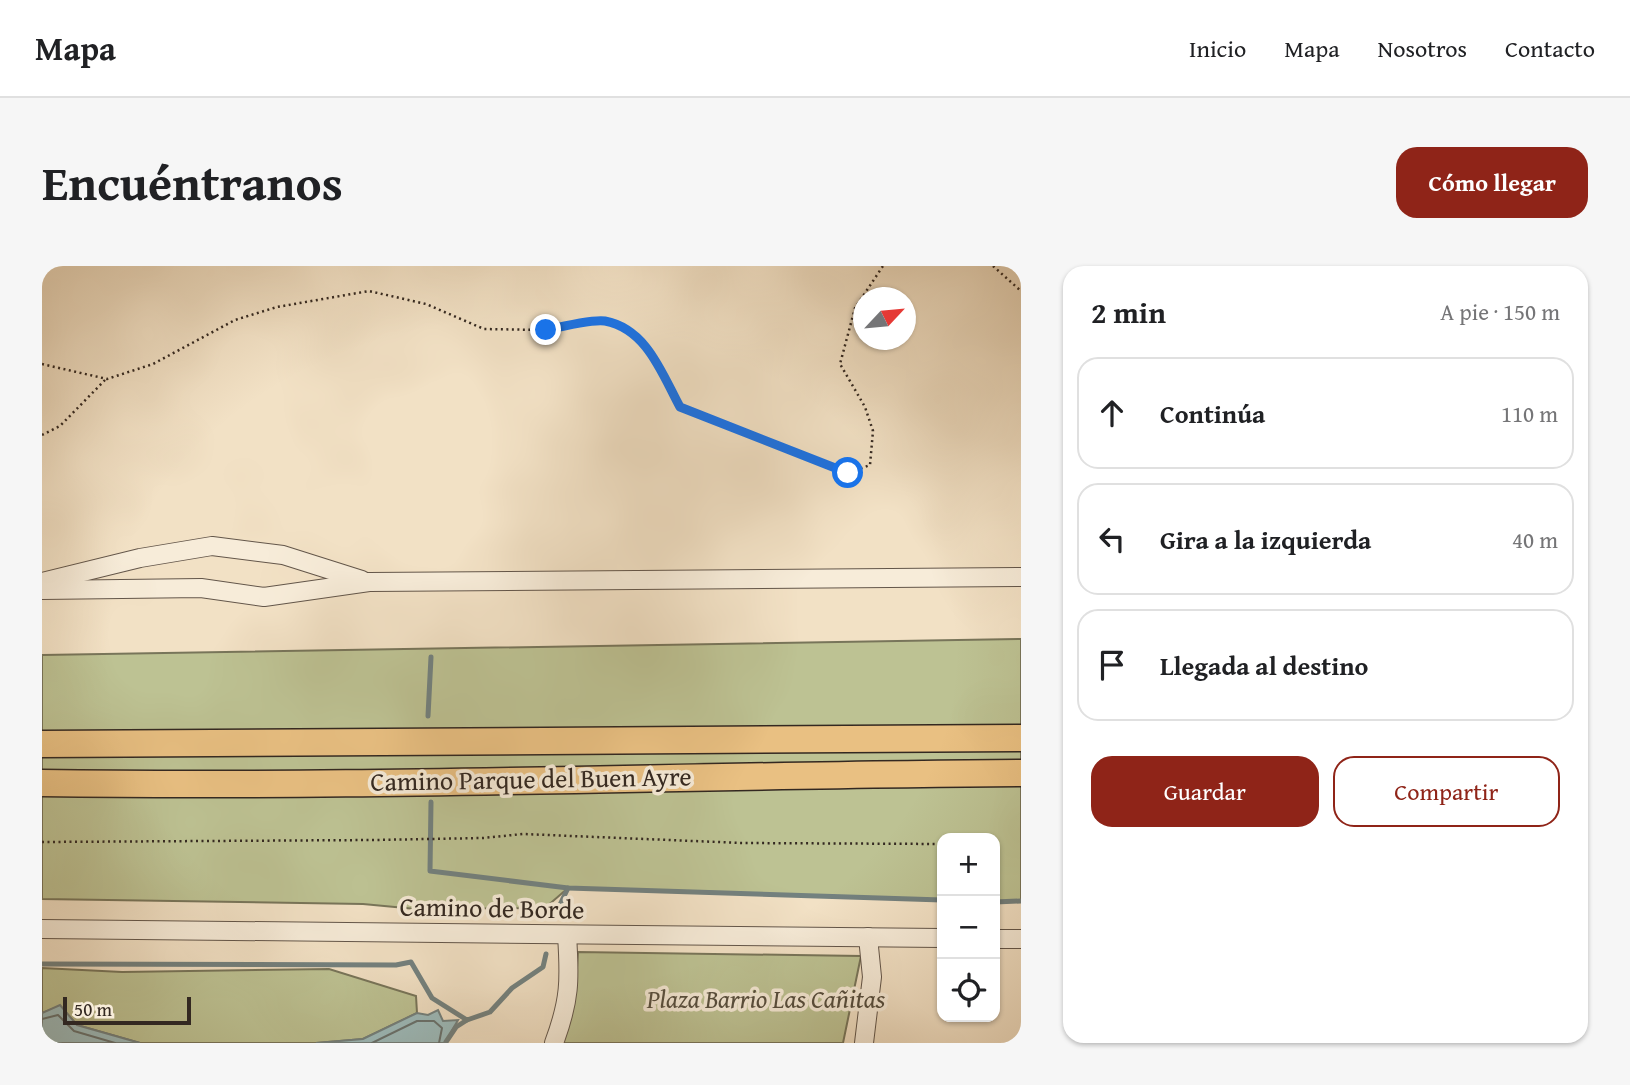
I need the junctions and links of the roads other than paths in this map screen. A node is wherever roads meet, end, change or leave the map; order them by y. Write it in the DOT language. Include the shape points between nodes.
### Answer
graph roads {
  1 [pos="1021,577"];
  2 [pos="42,582"];
  3 [pos="369,582"];
  4 [pos="42,590"];
  5 [pos="42,730"];
  6 [pos="1021,738"];
  7 [pos="42,744"];
  8 [pos="137,744"];
  9 [pos="1021,773"];
  10 [pos="42,783"];
  11 [pos="42,929"];
  12 [pos="567,935"];
  13 [pos="868,937"];
  14 [pos="937,938"];
  15 [pos="1000,939"];
  16 [pos="1021,939"];
  17 [pos="554,1043"];
  18 [pos="864,1043"];
  1 -- 3 [label="street"];
  2 -- 3 [label="street" via="212,546 283,555"];
  3 -- 4 [label="street" via="264,597 201,588"];
  5 -- 8 [label="highway"];
  6 -- 8 [label="highway, Camino Parque del Buen Ayre"];
  7 -- 8 [label="highway, Camino Parque del Buen Ayre"];
  9 -- 10 [label="highway, Camino Parque del Buen Ayre" via="195,785"];
  11 -- 12 [label="street, Camino de Borde"];
  12 -- 13 [label="street, Camino de Borde"];
  12 -- 17 [label="street" via="570,982"];
  13 -- 14 [label="street, Camino de Borde"];
  13 -- 18 [label="street" via="872,976"];
  15 -- 16 [label="street"];
}
